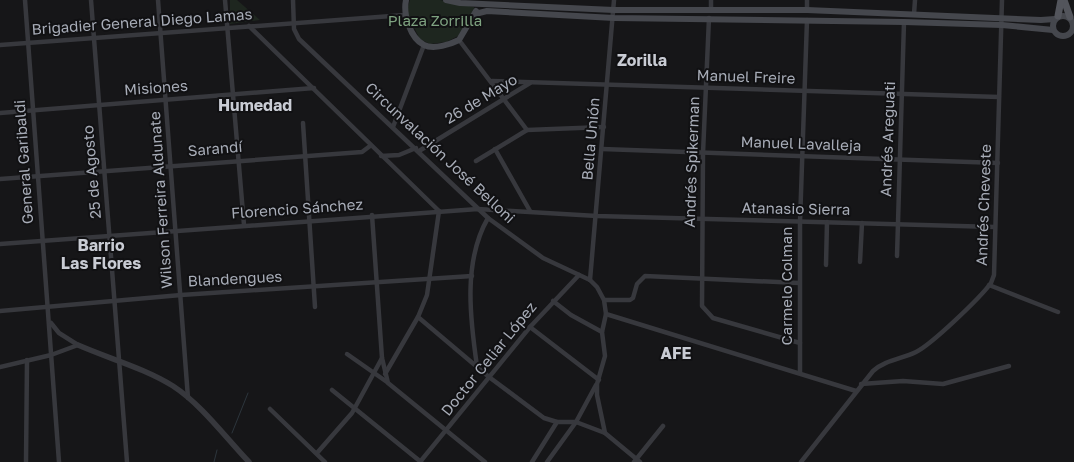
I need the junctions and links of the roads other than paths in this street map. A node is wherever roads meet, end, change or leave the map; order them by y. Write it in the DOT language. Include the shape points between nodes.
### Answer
graph roads {
  1 [pos="25,0"];
  2 [pos="91,0"];
  3 [pos="158,0"];
  4 [pos="225,0"];
  5 [pos="293,0"];
  6 [pos="406,0"];
  7 [pos="446,0"];
  8 [pos="614,0"];
  9 [pos="711,0"];
  10 [pos="807,0"];
  11 [pos="915,0"];
  12 [pos="1002,0"];
  13 [pos="1063,0"];
  14 [pos="473,4"];
  15 [pos="486,5"];
  16 [pos="711,9"];
  17 [pos="614,10"];
  18 [pos="807,10"];
  19 [pos="475,14"];
  20 [pos="914,14"];
  21 [pos="405,15"];
  22 [pos="1002,17"];
  23 [pos="1056,17"];
  24 [pos="614,18"];
  25 [pos="709,18"];
  26 [pos="807,19"];
  27 [pos="1072,20"];
  28 [pos="294,22"];
  29 [pos="904,22"];
  30 [pos="249,26"];
  31 [pos="1002,26"];
  32 [pos="227,28"];
  33 [pos="1054,30"];
  34 [pos="1072,32"];
  35 [pos="161,33"];
  36 [pos="94,38"];
  37 [pos="459,40"];
  38 [pos="28,43"];
  39 [pos="0,45"];
  40 [pos="424,45"];
  41 [pos="492,81"];
  42 [pos="531,83"];
  43 [pos="608,85"];
  44 [pos="314,88"];
  45 [pos="706,88"];
  46 [pos="804,91"];
  47 [pos="233,95"];
  48 [pos="902,96"];
  49 [pos="999,97"];
  50 [pos="505,99"];
  51 [pos="166,100"];
  52 [pos="99,105"];
  53 [pos="33,110"];
  54 [pos="0,113"];
  55 [pos="303,122"];
  56 [pos="393,127"];
  57 [pos="604,127"];
  58 [pos="527,130"];
  59 [pos="370,146"];
  60 [pos="495,149"];
  61 [pos="602,149"];
  62 [pos="418,150"];
  63 [pos="703,153"];
  64 [pos="304,154"];
  65 [pos="381,156"];
  66 [pos="801,157"];
  67 [pos="238,160"];
  68 [pos="476,161"];
  69 [pos="900,161"];
  70 [pos="998,163"];
  71 [pos="171,165"];
  72 [pos="104,172"];
  73 [pos="38,176"];
  74 [pos="0,179"];
  75 [pos="478,209"];
  76 [pos="439,211"];
  77 [pos="530,211"];
  78 [pos="372,216"];
  79 [pos="597,216"];
  80 [pos="488,218"];
  81 [pos="702,219"];
  82 [pos="308,220"];
  83 [pos="800,222"];
  84 [pos="827,222"];
  85 [pos="862,223"];
  86 [pos="898,224"];
  87 [pos="244,226"];
  88 [pos="995,227"];
  89 [pos="176,231"];
  90 [pos="110,236"];
  91 [pos="42,242"];
  92 [pos="0,244"];
  93 [pos="897,256"];
  94 [pos="860,262"];
  95 [pos="826,265"];
  96 [pos="579,275"];
  97 [pos="472,276"];
  98 [pos="702,278"];
  99 [pos="429,279"];
  100 [pos="590,280"];
  101 [pos="799,282"];
  102 [pos="376,283"];
  103 [pos="989,284"];
  104 [pos="313,287"];
  105 [pos="181,295"];
  106 [pos="604,300"];
  107 [pos="553,301"];
  108 [pos="115,302"];
  109 [pos="48,307"];
  110 [pos="315,307"];
  111 [pos="0,311"];
  112 [pos="1058,312"];
  113 [pos="606,314"];
  114 [pos="418,317"];
  115 [pos="50,322"];
  116 [pos="530,327"];
  117 [pos="602,332"];
  118 [pos="800,343"];
  119 [pos="78,345"];
  120 [pos="347,354"];
  121 [pos="51,355"];
  122 [pos="382,358"];
  123 [pos="27,360"];
  124 [pos="121,362"];
  125 [pos="477,366"];
  126 [pos="1009,366"];
  127 [pos="0,367"];
  128 [pos="374,373"];
  129 [pos="800,373"];
  130 [pos="385,374"];
  131 [pos="489,377"];
  132 [pos="863,381"];
  133 [pos="598,382"];
  134 [pos="388,383"];
  135 [pos="332,390"];
  136 [pos="856,391"];
  137 [pos="188,398"];
  138 [pos="270,408"];
  139 [pos="354,409"];
  140 [pos="557,422"];
  141 [pos="576,422"];
  142 [pos="663,426"];
  143 [pos="446,431"];
  144 [pos="605,433"];
  145 [pos="317,453"];
  146 [pos="637,461"];
  147 [pos="26,462"];
  148 [pos="58,462"];
  149 [pos="127,462"];
  150 [pos="249,462"];
  151 [pos="325,462"];
  152 [pos="421,462"];
  153 [pos="485,462"];
  154 [pos="532,462"];
  155 [pos="547,462"];
  156 [pos="801,462"];
  1 -- 38 [label="street, General Garibaldi"];
  2 -- 36 [label="street, 25 de Agosto"];
  3 -- 35 [label="street, Wilson Ferreira Aldunate"];
  4 -- 32 [label="street"];
  5 -- 28 [label="street"];
  6 -- 21 [label="main road"];
  7 -- 14 [label="main road"];
  8 -- 17 [label="street, Bella Unión"];
  9 -- 16 [label="street"];
  10 -- 18 [label="street"];
  11 -- 20 [label="street"];
  12 -- 22 [label="street, Andrés Cheveste"];
  13 -- 23 [label="main road"];
  13 -- 27 [label="main road"];
  14 -- 15 [label="main road"];
  14 -- 19 [label="main road"];
  15 -- 17 [label="main road"];
  15 -- 19 [label="main road"];
  15 -- 24 [label="main road"];
  16 -- 17 [label="main road"];
  16 -- 18 [label="main road"];
  17 -- 24 [label="street, Bella Unión"];
  18 -- 20 [label="main road"];
  19 -- 37 [label="main road"];
  20 -- 22 [label="main road"];
  21 -- 28 [label="street, Brigadier General Diego Lamas"];
  21 -- 40 [label="main road"];
  22 -- 23 [label="main road" via="1041,20"];
  22 -- 31 [label="street, Andrés Cheveste"];
  23 -- 27 [label="main road"];
  23 -- 33 [label="main road"];
  24 -- 25 [label="main road"];
  24 -- 43 [label="street, Bella Unión"];
  25 -- 26 [label="main road"];
  25 -- 45 [label="street, Andrés Spikerman"];
  26 -- 29 [label="main road"];
  26 -- 46 [label="street, Carmelo Colman"];
  27 -- 34 [label="main road"];
  28 -- 30 [label="street, Brigadier General Diego Lamas"];
  28 -- 56 [label="street, Circunvalación José Belloni" via="299,39"];
  29 -- 31 [label="main road"];
  29 -- 48 [label="street, Andrés Areguati"];
  30 -- 32 [label="street, Brigadier General Diego Lamas"];
  30 -- 44 [label="street"];
  31 -- 33 [label="main road"];
  31 -- 49 [label="street, Andrés Cheveste"];
  32 -- 35 [label="street, Brigadier General Diego Lamas"];
  32 -- 47 [label="street"];
  33 -- 34 [label="main road" via="1062,36"];
  35 -- 36 [label="street, Brigadier General Diego Lamas"];
  35 -- 51 [label="street, Wilson Ferreira Aldunate"];
  36 -- 38 [label="street, Brigadier General Diego Lamas"];
  36 -- 52 [label="street, 25 de Agosto"];
  37 -- 40 [label="main road" via="433,47"];
  37 -- 41 [label="street"];
  38 -- 39 [label="street, Brigadier General Diego Lamas"];
  38 -- 53 [label="street, General Garibaldi"];
  40 -- 56 [label="street"];
  41 -- 42 [label="street, Manuel Freire"];
  41 -- 50 [label="street"];
  42 -- 43 [label="street, Manuel Freire"];
  42 -- 50 [label="street, 26 de Mayo"];
  43 -- 45 [label="street, Manuel Freire"];
  43 -- 57 [label="street, Bella Unión"];
  44 -- 47 [label="street, Misiones"];
  44 -- 59 [label="street"];
  45 -- 46 [label="street, Manuel Freire"];
  45 -- 63 [label="street, Andrés Spikerman"];
  46 -- 48 [label="street, Manuel Freire"];
  46 -- 66 [label="street, Carmelo Colman"];
  47 -- 51 [label="street, Misiones"];
  47 -- 67 [label="street"];
  48 -- 49 [label="street, Manuel Freire"];
  48 -- 69 [label="street, Andrés Areguati"];
  49 -- 70 [label="street, Andrés Cheveste"];
  50 -- 58 [label="street"];
  50 -- 62 [label="street, 26 de Mayo"];
  51 -- 52 [label="street, Misiones"];
  51 -- 71 [label="street, Wilson Ferreira Aldunate"];
  52 -- 53 [label="street, Misiones"];
  52 -- 72 [label="street, 25 de Agosto"];
  53 -- 54 [label="street, Misiones"];
  53 -- 73 [label="street, General Garibaldi"];
  55 -- 64 [label="street"];
  56 -- 62 [label="street, Circunvalación José Belloni"];
  57 -- 58 [label="street"];
  57 -- 61 [label="street, Bella Unión"];
  58 -- 60 [label="street"];
  59 -- 64 [label="street, Sarandí" via="362,152"];
  59 -- 65 [label="street"];
  60 -- 68 [label="street"];
  60 -- 77 [label="street"];
  61 -- 63 [label="street, Manuel Lavalleja"];
  61 -- 79 [label="street, Bella Unión"];
  62 -- 65 [label="street, 26 de Mayo"];
  62 -- 75 [label="street, Circunvalación José Belloni"];
  63 -- 66 [label="street, Manuel Lavalleja"];
  63 -- 81 [label="street, Andrés Spikerman"];
  64 -- 67 [label="street, Sarandí"];
  64 -- 82 [label="street"];
  65 -- 76 [label="street"];
  66 -- 69 [label="street, Manuel Lavalleja"];
  66 -- 83 [label="street, Carmelo Colman"];
  67 -- 71 [label="street, Sarandí"];
  67 -- 87 [label="street"];
  69 -- 70 [label="street, Manuel Lavalleja"];
  69 -- 86 [label="street, Andrés Areguati"];
  70 -- 88 [label="street, Andrés Cheveste"];
  71 -- 72 [label="street, Sarandí"];
  71 -- 89 [label="street, Wilson Ferreira Aldunate"];
  72 -- 73 [label="street, Sarandí"];
  72 -- 90 [label="street, 25 de Agosto"];
  73 -- 74 [label="street, Sarandí"];
  73 -- 91 [label="street, General Garibaldi"];
  75 -- 76 [label="street, Florencio Sánchez"];
  75 -- 77 [label="street, Florencio Sánchez"];
  75 -- 80 [label="street, Circunvalación José Belloni"];
  76 -- 78 [label="street, Florencio Sánchez"];
  76 -- 99 [label="street"];
  77 -- 79 [label="street, Florencio Sánchez"];
  78 -- 82 [label="street, Florencio Sánchez"];
  78 -- 102 [label="street"];
  79 -- 81 [label="street, Atanasio Sierra"];
  79 -- 100 [label="street, Bella Unión"];
  80 -- 96 [label="street, Circunvalación José Belloni" via="543,258"];
  80 -- 97 [label="street" via="475,246"];
  81 -- 83 [label="street, Atanasio Sierra"];
  81 -- 98 [label="street, Andrés Spikerman"];
  82 -- 87 [label="street, Florencio Sánchez"];
  82 -- 104 [label="street"];
  83 -- 84 [label="street, Atanasio Sierra"];
  83 -- 101 [label="street, Carmelo Colman"];
  84 -- 85 [label="street, Atanasio Sierra"];
  84 -- 95 [label="street"];
  85 -- 86 [label="street, Atanasio Sierra"];
  85 -- 94 [label="street"];
  86 -- 88 [label="street, Atanasio Sierra"];
  86 -- 93 [label="street, Andrés Areguati"];
  87 -- 89 [label="street, Florencio Sánchez"];
  88 -- 103 [label="street, Andrés Cheveste" via="994,275"];
  89 -- 90 [label="street, Florencio Sánchez"];
  89 -- 105 [label="street, Wilson Ferreira Aldunate"];
  90 -- 91 [label="street, Florencio Sánchez"];
  90 -- 108 [label="street, 25 de Agosto"];
  91 -- 92 [label="street, Florencio Sánchez"];
  91 -- 109 [label="street, General Garibaldi"];
  96 -- 100 [label="street, Circunvalación José Belloni"];
  96 -- 107 [label="street, Doctor Celiar López"];
  97 -- 99 [label="street, Blandengues"];
  97 -- 125 [label="street"];
  98 -- 101 [label="street"];
  98 -- 106 [label="street" via="645,276 637,284 634,298"];
  98 -- 118 [label="street, Andrés Spikerman" via="702,306 713,318"];
  99 -- 102 [label="street, Blandengues"];
  99 -- 114 [label="street"];
  100 -- 106 [label="street"];
  101 -- 118 [label="street, Carmelo Colman"];
  102 -- 104 [label="street, Blandengues"];
  102 -- 122 [label="street"];
  103 -- 112 [label="street"];
  103 -- 132 [label="street, Andrés Cheveste" via="928,344 880,365"];
  104 -- 105 [label="street, Blandengues"];
  104 -- 110 [label="street"];
  105 -- 108 [label="street, Blandengues"];
  105 -- 137 [label="street, Wilson Ferreira Aldunate"];
  106 -- 113 [label="street"];
  107 -- 116 [label="street, Doctor Celiar López"];
  107 -- 117 [label="street"];
  108 -- 109 [label="street, Blandengues"];
  108 -- 124 [label="street, 25 de Agosto"];
  109 -- 111 [label="street, Blandengues"];
  109 -- 115 [label="street, General Garibaldi"];
  113 -- 117 [label="street"];
  113 -- 129 [label="street"];
  114 -- 125 [label="street"];
  114 -- 130 [label="street"];
  115 -- 119 [label="street" via="59,333"];
  115 -- 121 [label="street, General Garibaldi"];
  116 -- 131 [label="street, Doctor Celiar López"];
  116 -- 133 [label="street"];
  117 -- 133 [label="street" via="605,356"];
  118 -- 129 [label="street, Carmelo Colman"];
  119 -- 121 [label="street"];
  119 -- 124 [label="street"];
  120 -- 128 [label="street"];
  121 -- 123 [label="street"];
  121 -- 148 [label="street, General Garibaldi"];
  122 -- 128 [label="street"];
  122 -- 130 [label="street"];
  123 -- 127 [label="street"];
  123 -- 147 [label="street"];
  124 -- 137 [label="street" via="154,375"];
  124 -- 149 [label="street, 25 de Agosto"];
  125 -- 131 [label="street"];
  126 -- 132 [label="street" via="943,384"];
  128 -- 134 [label="street"];
  128 -- 139 [label="street"];
  129 -- 136 [label="street"];
  130 -- 134 [label="street"];
  131 -- 140 [label="street" via="544,418"];
  131 -- 143 [label="street, Doctor Celiar López"];
  132 -- 136 [label="street, Andrés Cheveste"];
  133 -- 141 [label="street"];
  133 -- 144 [label="street" via="598,403"];
  134 -- 143 [label="street"];
  135 -- 139 [label="street"];
  136 -- 156 [label="street"];
  137 -- 150 [label="street"];
  138 -- 145 [label="street"];
  139 -- 145 [label="street"];
  139 -- 152 [label="street"];
  140 -- 141 [label="street"];
  140 -- 154 [label="street"];
  141 -- 144 [label="street"];
  141 -- 155 [label="street"];
  142 -- 146 [label="street"];
  143 -- 152 [label="street, Doctor Celiar López"];
  143 -- 153 [label="street"];
  144 -- 146 [label="street"];
  145 -- 151 [label="street"];
}
